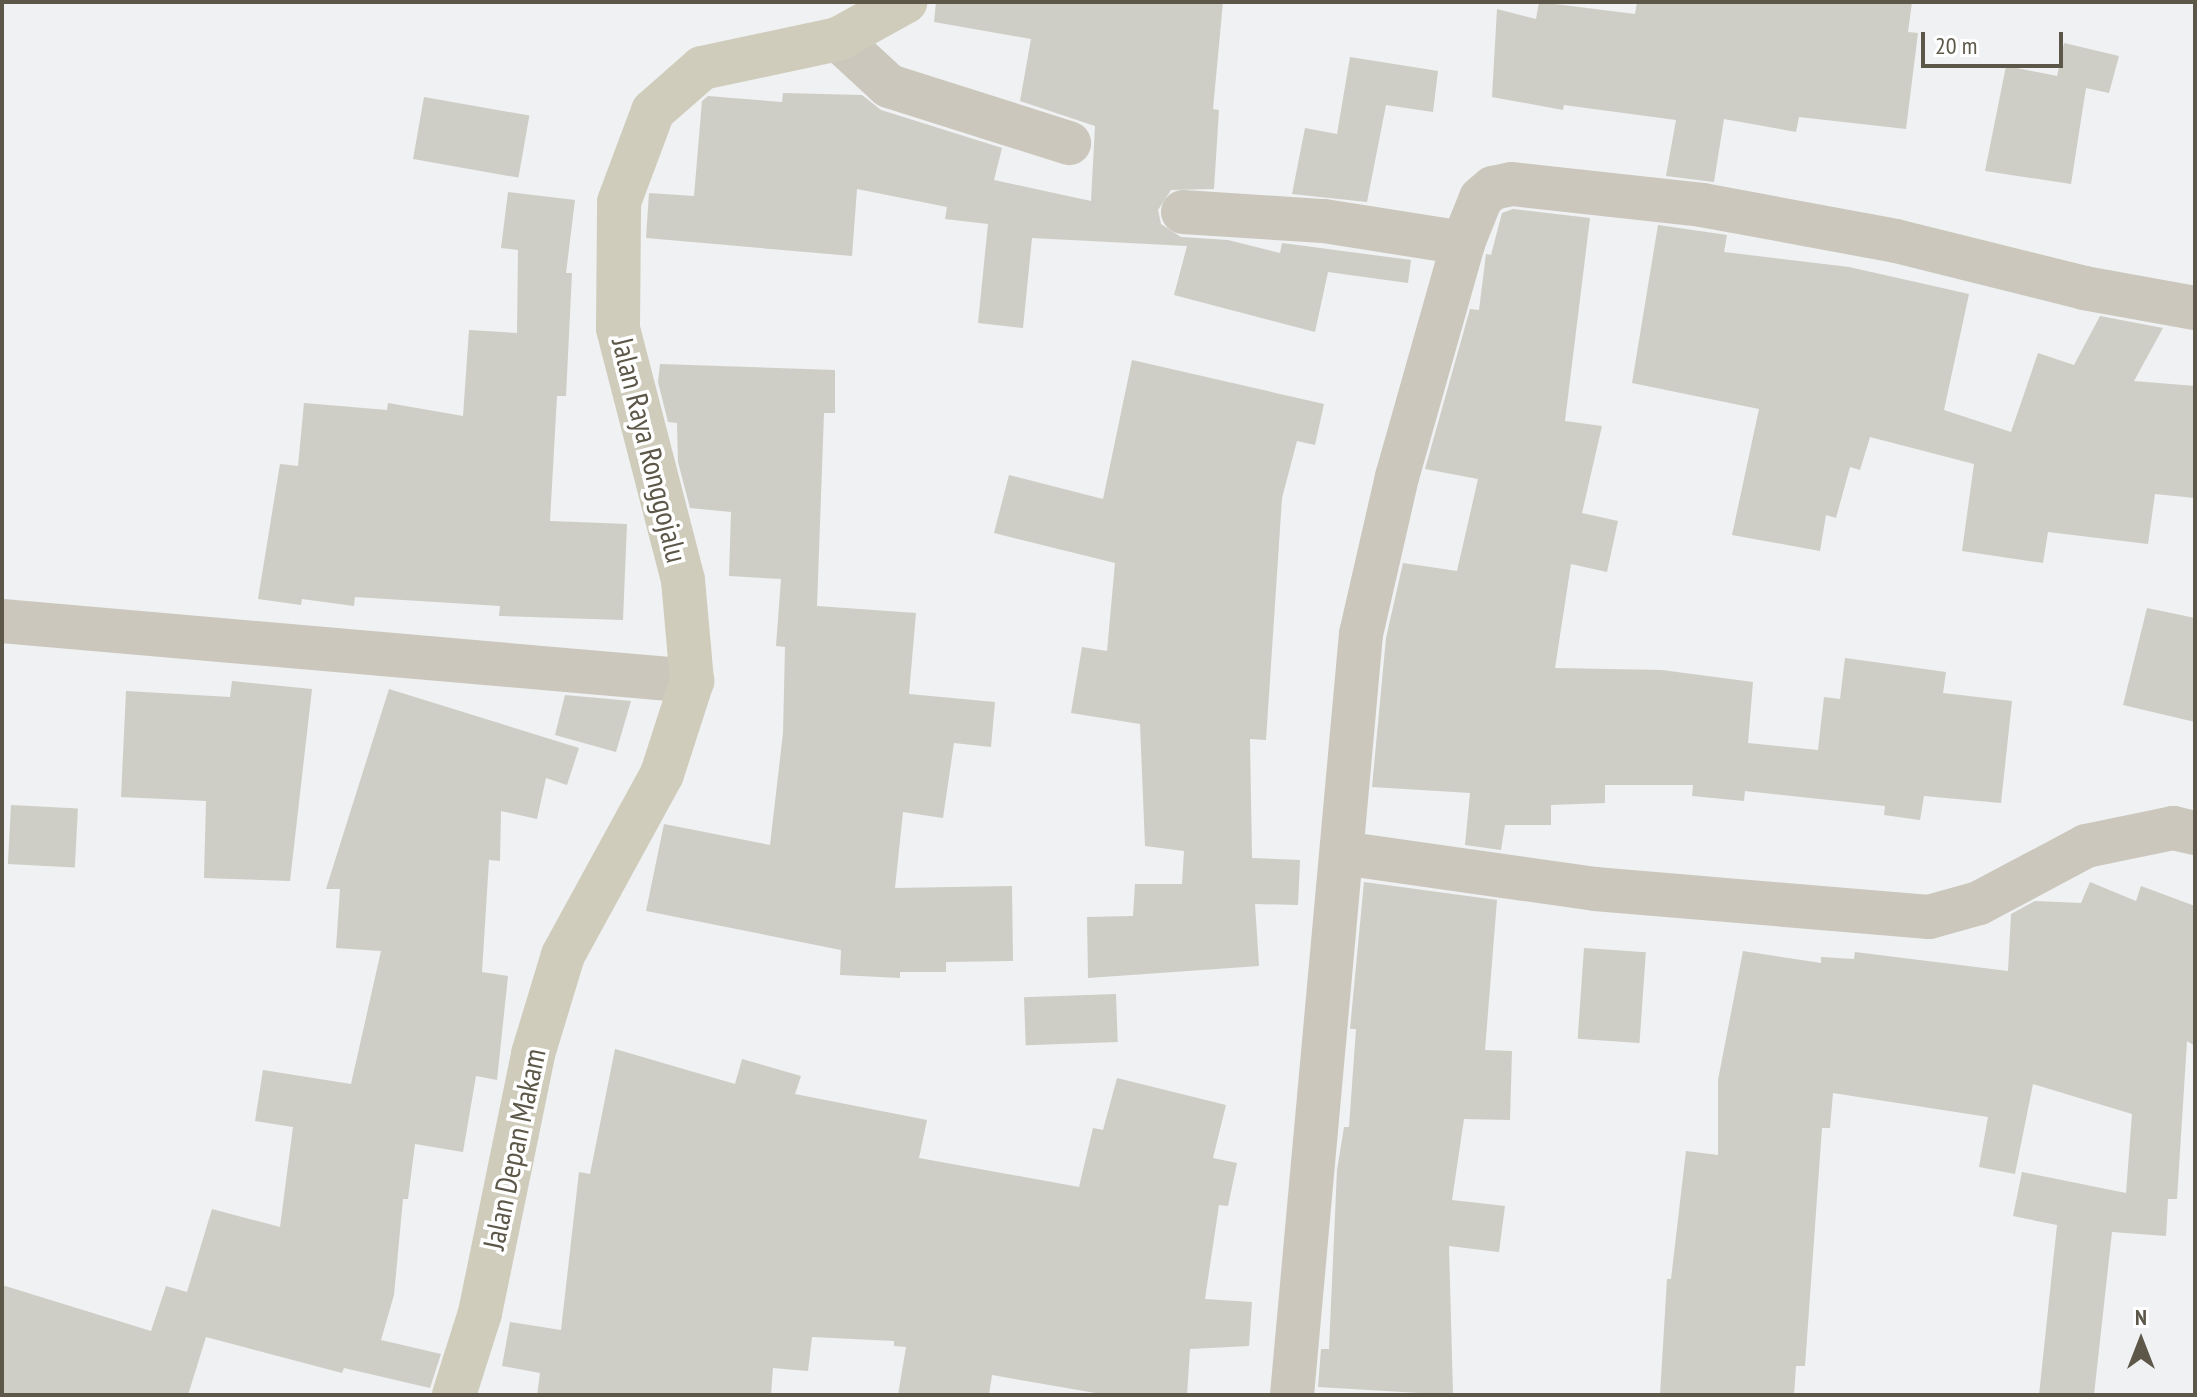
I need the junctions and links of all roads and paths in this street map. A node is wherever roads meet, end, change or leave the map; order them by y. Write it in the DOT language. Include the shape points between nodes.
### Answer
graph roads {
  1 [pos="905,2"];
  2 [pos="838,39"];
  3 [pos="1069,143"];
  4 [pos="1183,212"];
  5 [pos="1463,243"];
  6 [pos="2195,308"];
  7 [pos="2,621"];
  8 [pos="692,681"];
  9 [pos="2195,833"];
  10 [pos="1342,853"];
  11 [pos="586,906"];
  12 [pos="454,1395"];
  13 [pos="1292,1395"];
  1 -- 2 [label="street, Jalan Raya Ronggojalu"];
  2 -- 3 [label="street" via="889,86"];
  2 -- 8 [label="street, Jalan Raya Ronggojalu" via="702,68 653,111 619,202 618,328 683,580"];
  4 -- 5 [label="street" via="1324,221"];
  5 -- 6 [label="street" via="1481,198 1512,184 1702,205 1896,241 2084,288"];
  5 -- 10 [label="street" via="1397,477 1361,634"];
  7 -- 8 [label="street"];
  8 -- 11 [label="street, Jalan Raya Ronggojalu" via="662,774"];
  9 -- 10 [label="street" via="2173,828 2086,846 1979,903 1929,917 1595,889"];
  10 -- 13 [label="street"];
  11 -- 12 [label="street, Jalan Depan Makam" via="563,955 533,1054 480,1313"];
}
